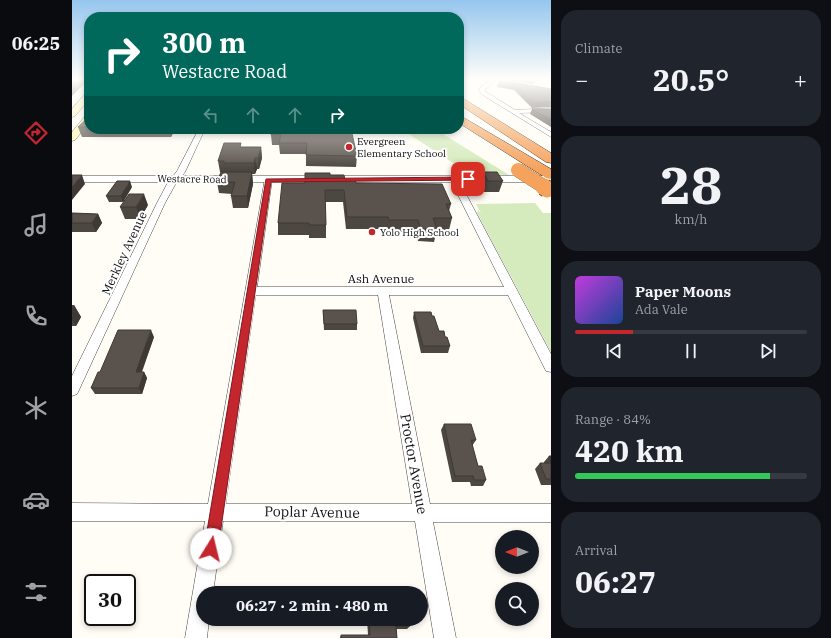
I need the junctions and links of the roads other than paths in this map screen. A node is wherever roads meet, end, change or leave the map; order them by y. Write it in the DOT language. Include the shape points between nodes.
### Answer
graph roads {
  1 [pos="476,110"];
  2 [pos="485,110"];
  3 [pos="511,110"];
  4 [pos="551,110"];
  5 [pos="84,111"];
  6 [pos="74,112"];
  7 [pos="514,112"];
  8 [pos="464,121"];
  9 [pos="84,123"];
  10 [pos="200,134"];
  11 [pos="464,134"];
  12 [pos="551,135"];
  13 [pos="72,138"];
  14 [pos="539,151"];
  15 [pos="504,162"];
  16 [pos="518,170"];
  17 [pos="549,177"];
  18 [pos="176,178"];
  19 [pos="72,179"];
  20 [pos="454,179"];
  21 [pos="268,180"];
  22 [pos="383,291"];
  23 [pos="512,291"];
  24 [pos="250,292"];
  25 [pos="551,367"];
  26 [pos="72,390"];
  27 [pos="217,511"];
  28 [pos="72,512"];
  29 [pos="423,513"];
  30 [pos="551,513"];
  31 [pos="204,586"];
  32 [pos="198,626"];
  33 [pos="196,638"];
  34 [pos="445,638"];
  1 -- 14 [label="highway"];
  2 -- 14 [label="highway"];
  3 -- 7 [label="street"];
  4 -- 7 [label="street"];
  5 -- 6 [label="main road"];
  7 -- 12 [label="street"];
  8 -- 17 [label="highway"];
  9 -- 13 [label="main road"];
  10 -- 18 [label="street, Merkley Avenue"];
  11 -- 16 [label="highway"];
  14 -- 17 [label="highway"];
  15 -- 16 [label="highway"];
  16 -- 17 [label="highway, bridge"];
  17 -- 20 [label="street, Westacre Road"];
  18 -- 19 [label="street, Westacre Road"];
  18 -- 21 [label="street, Westacre Road"];
  18 -- 26 [label="street, Merkley Avenue" via="161,203"];
  20 -- 21 [label="street, Westacre Road"];
  20 -- 23 [label="street"];
  21 -- 24 [label="street"];
  22 -- 23 [label="street, Ash Avenue"];
  22 -- 24 [label="street, Ash Avenue"];
  22 -- 29 [label="street, Proctor Avenue"];
  23 -- 25 [label="street"];
  24 -- 27 [label="street"];
  27 -- 28 [label="street, Poplar Avenue"];
  27 -- 29 [label="street, Poplar Avenue"];
  27 -- 31 [label="street"];
  29 -- 30 [label="street, Poplar Avenue"];
  29 -- 34 [label="street, Proctor Avenue"];
  32 -- 33 [label="street"];
}
